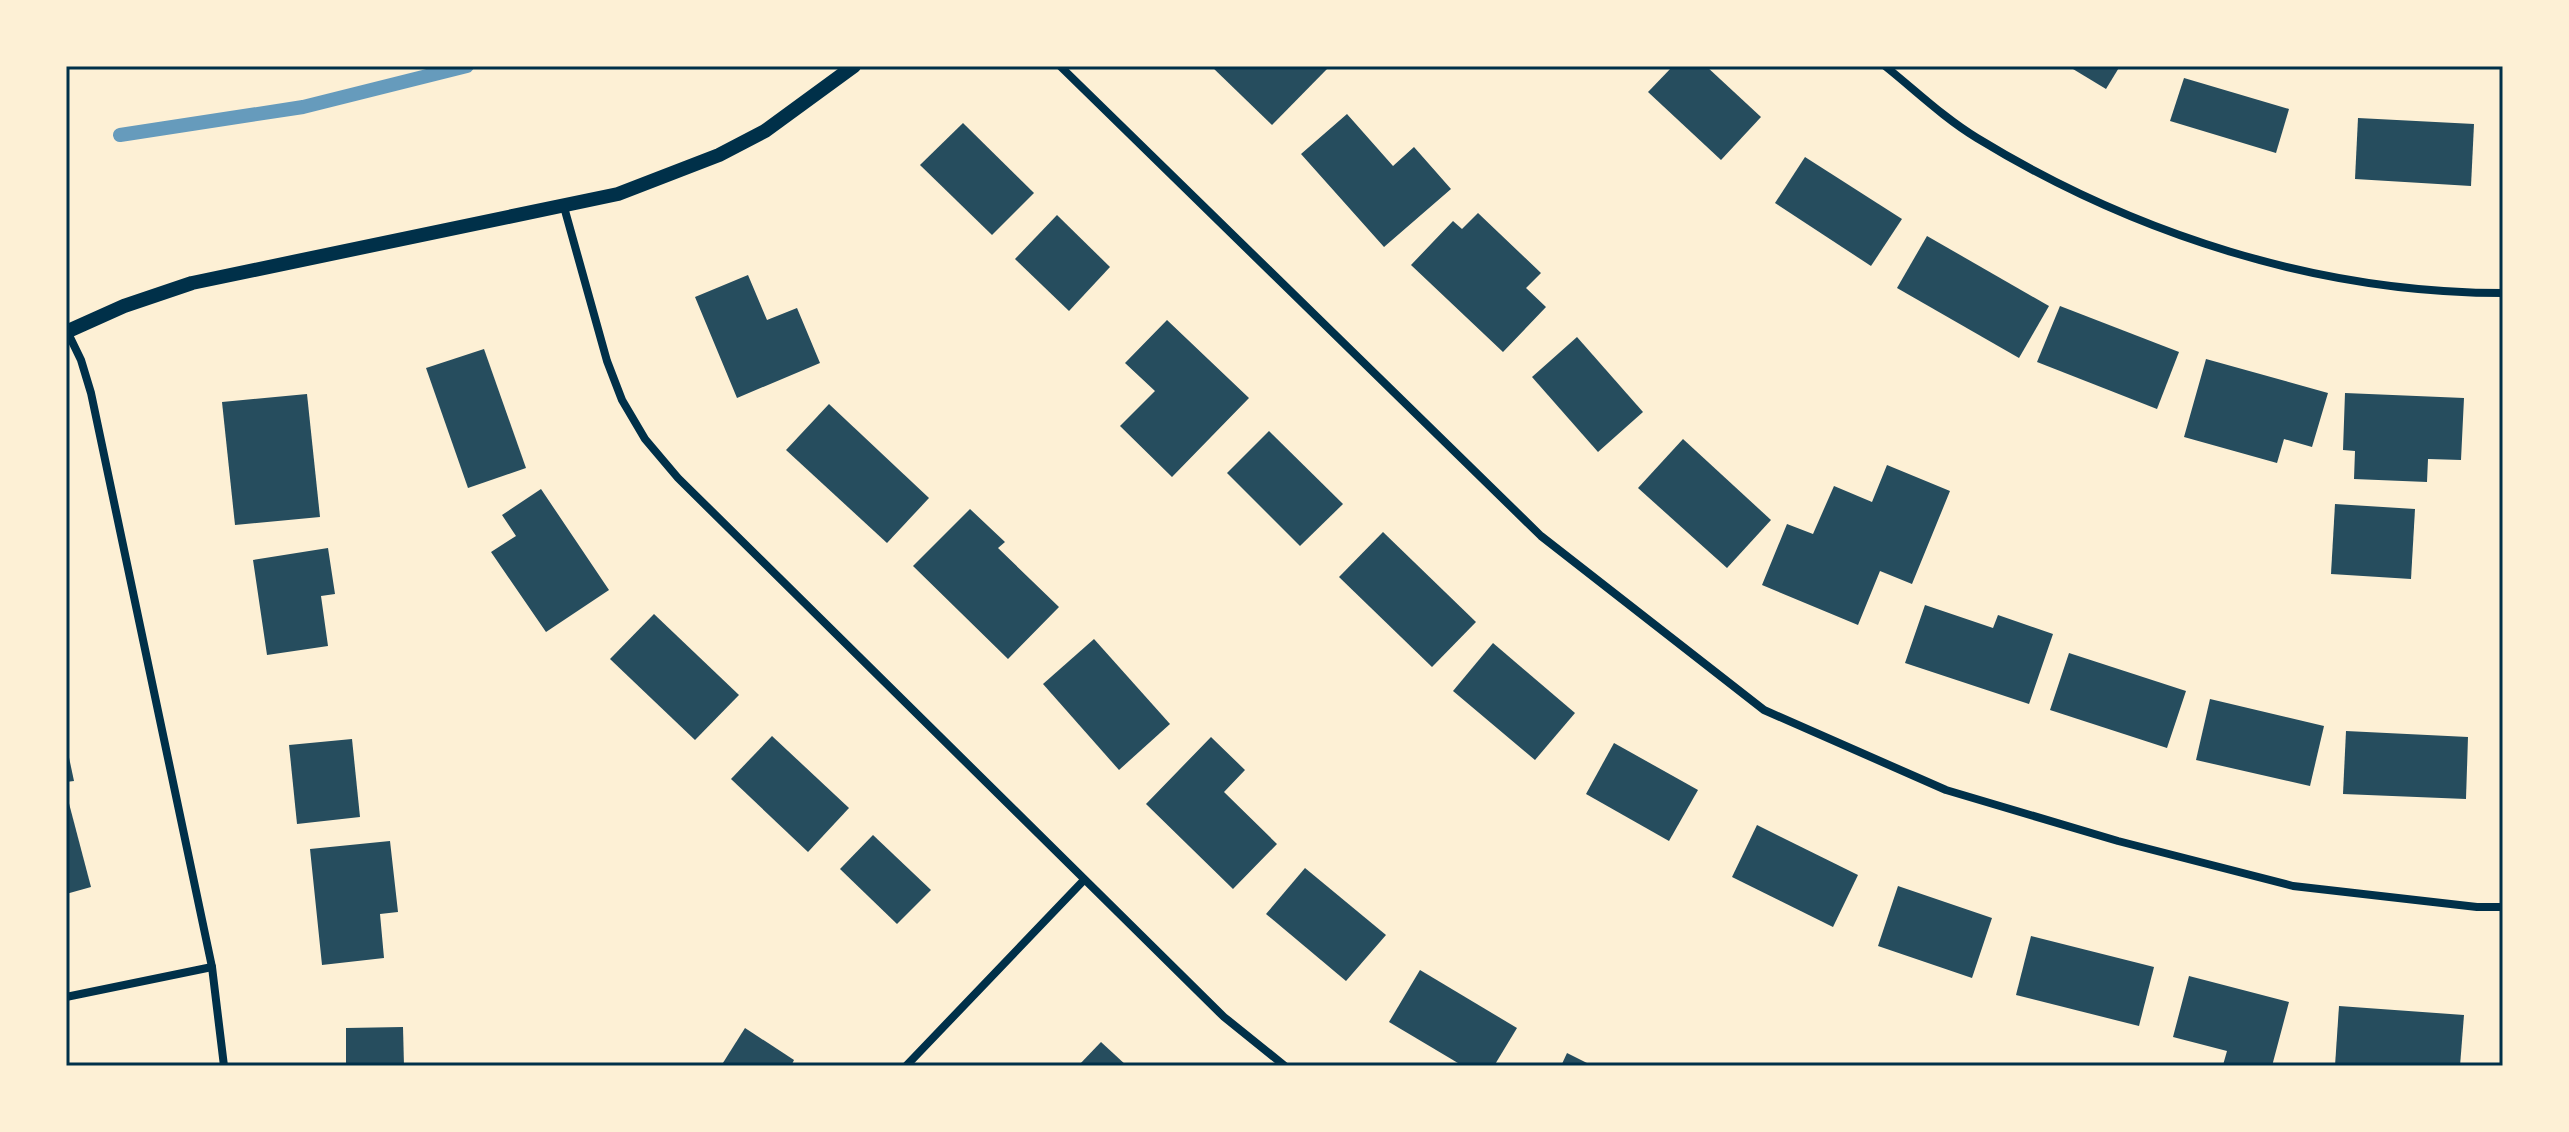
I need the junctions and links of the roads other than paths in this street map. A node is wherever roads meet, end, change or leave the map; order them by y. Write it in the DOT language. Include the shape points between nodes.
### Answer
graph roads {
  1 [pos="854,66"];
  2 [pos="1060,66"];
  3 [pos="1885,66"];
  4 [pos="564,207"];
  5 [pos="2503,293"];
  6 [pos="67,331"];
  7 [pos="1084,880"];
  8 [pos="2503,907"];
  9 [pos="212,967"];
  10 [pos="66,997"];
  11 [pos="224,1066"];
  12 [pos="906,1066"];
  13 [pos="1285,1066"];
  1 -- 4 [label="street" via="765,131 719,155 618,194"];
  2 -- 8 [label="street" via="1541,536 1764,710 1946,790 2118,841 2293,886"];
  3 -- 5 [label="street" via="1974,136 2054,180 2228,253 2344,280 2451,293"];
  4 -- 6 [label="street" via="192,283"];
  4 -- 7 [label="street" via="607,361 645,439 678,478"];
  6 -- 9 [label="street" via="91,393"];
  7 -- 12 [label="street"];
  7 -- 13 [label="street" via="1224,1017"];
  9 -- 10 [label="street"];
  9 -- 11 [label="street"];
}
